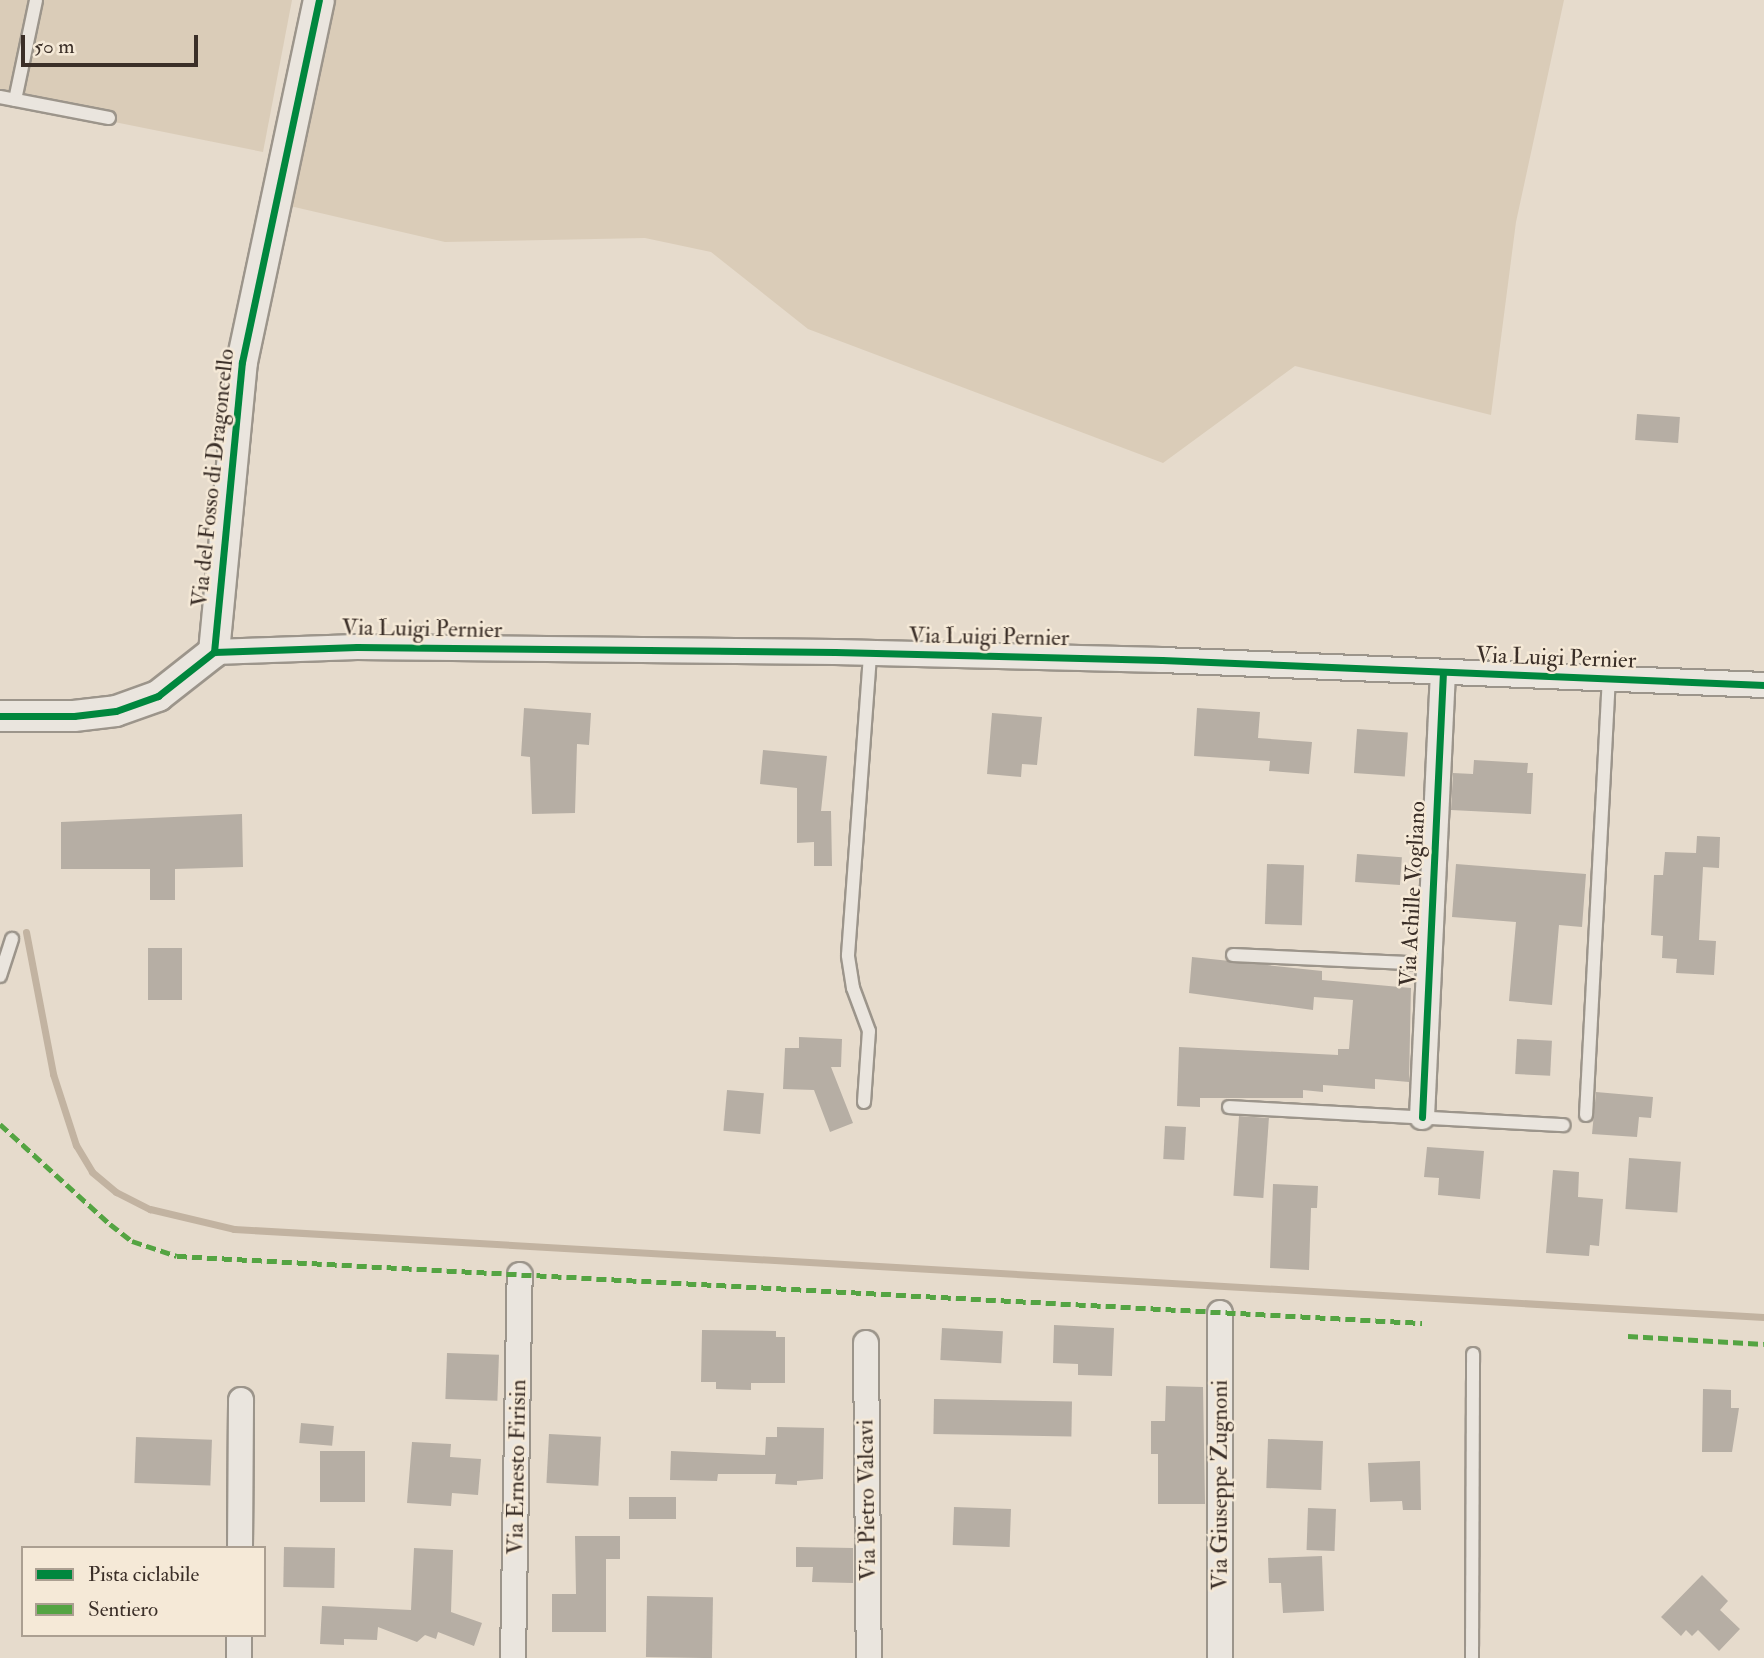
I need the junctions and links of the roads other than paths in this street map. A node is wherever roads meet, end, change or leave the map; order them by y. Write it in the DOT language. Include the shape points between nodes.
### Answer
graph roads {
  1 [pos="36,0"];
  2 [pos="319,0"];
  3 [pos="0,97"];
  4 [pos="15,100"];
  5 [pos="109,118"];
  6 [pos="214,652"];
  7 [pos="870,653"];
  8 [pos="1443,673"];
  9 [pos="1609,679"];
  10 [pos="1764,685"];
  11 [pos="0,716"];
  12 [pos="12,939"];
  13 [pos="1233,955"];
  14 [pos="1429,964"];
  15 [pos="0,976"];
  16 [pos="864,1102"];
  17 [pos="1229,1107"];
  18 [pos="1586,1115"];
  19 [pos="1422,1117"];
  20 [pos="1564,1125"];
  21 [pos="520,1275"];
  22 [pos="1220,1313"];
  23 [pos="866,1343"];
  24 [pos="1473,1354"];
  25 [pos="241,1400"];
  26 [pos="240,1546"];
  27 [pos="239,1637"];
  28 [pos="239,1658"];
  29 [pos="513,1658"];
  30 [pos="869,1658"];
  31 [pos="1220,1658"];
  32 [pos="1472,1658"];
  1 -- 4 [label="lane"];
  2 -- 6 [label="street, Via del Fosso di Dragoncello" via="242,362"];
  3 -- 4 [label="lane"];
  4 -- 5 [label="lane"];
  6 -- 7 [label="street, Via Luigi Pernier" via="357,647"];
  6 -- 11 [label="street" via="158,696 116,711"];
  7 -- 8 [label="street, Via Luigi Pernier"];
  7 -- 16 [label="lane" via="848,955 853,988 869,1031"];
  8 -- 9 [label="street, Via Luigi Pernier"];
  8 -- 14 [label="street, Via Achille Vogliano"];
  9 -- 10 [label="street, Via Luigi Pernier"];
  9 -- 18 [label="lane"];
  12 -- 15 [label="lane"];
  13 -- 14 [label="lane"];
  14 -- 19 [label="street, Via Achille Vogliano"];
  17 -- 19 [label="lane"];
  19 -- 20 [label="lane"];
  21 -- 29 [label="street, Via Ernesto Firisin"];
  22 -- 31 [label="street, Via Giuseppe Zugnoni"];
  23 -- 30 [label="street, Via Pietro Valcavi"];
  24 -- 32 [label="lane"];
  25 -- 26 [label="street"];
  27 -- 28 [label="street"];
}
